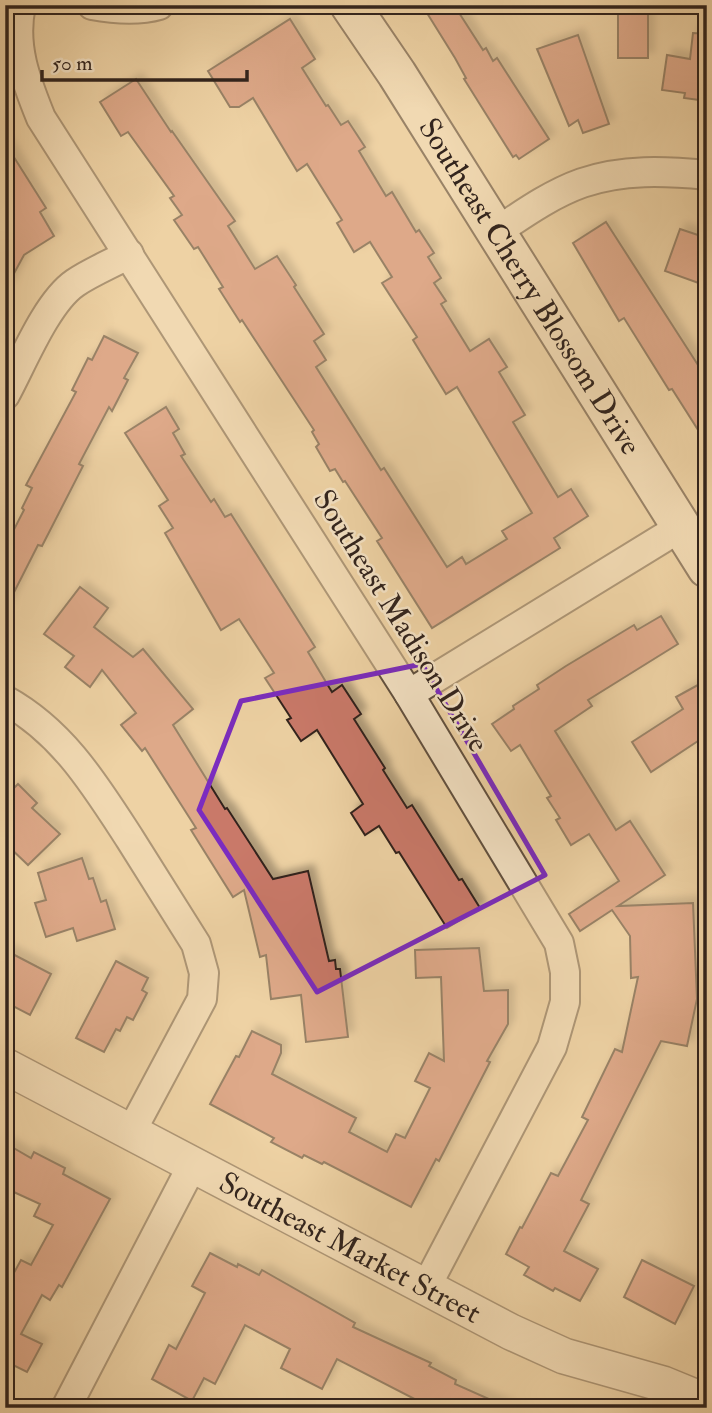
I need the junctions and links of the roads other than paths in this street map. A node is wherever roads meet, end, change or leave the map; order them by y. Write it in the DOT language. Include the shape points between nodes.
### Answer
graph roads {
  1 [pos="21,5"];
  2 [pos="92,5"];
  3 [pos="159,5"];
  4 [pos="350,5"];
  5 [pos="707,175"];
  6 [pos="496,232"];
  7 [pos="129,254"];
  8 [pos="5,395"];
  9 [pos="681,527"];
  10 [pos="707,568"];
  11 [pos="409,694"];
  12 [pos="5,700"];
  13 [pos="5,1066"];
  14 [pos="131,1132"];
  15 [pos="193,1164"];
  16 [pos="426,1287"];
  17 [pos="707,1402"];
  18 [pos="66,1408"];
  1 -- 7 [label="street, Southeast Madison Drive" via="17,42 41,118"];
  2 -- 3 [label="street" via="146,9"];
  4 -- 6 [label="main road, Southeast Cherry Blossom Drive"];
  5 -- 6 [label="street" via="622,173 582,183"];
  6 -- 9 [label="main road, Southeast Cherry Blossom Drive"];
  7 -- 8 [label="street" via="74,284 60,299"];
  7 -- 11 [label="street, Southeast Madison Drive"];
  9 -- 10 [label="main road, Southeast Cherry Blossom Drive"];
  9 -- 11 [label="street"];
  11 -- 16 [label="street, Southeast Madison Drive" via="559,943 565,972 565,1002 552,1047"];
  12 -- 14 [label="street" via="57,739 89,775 196,944 204,973 202,999"];
  13 -- 14 [label="street, Southeast Market Street"];
  14 -- 15 [label="street, Southeast Market Street"];
  15 -- 16 [label="street, Southeast Market Street"];
  15 -- 18 [label="street"];
  16 -- 17 [label="street, Southeast Market Street" via="552,1351"];
}
